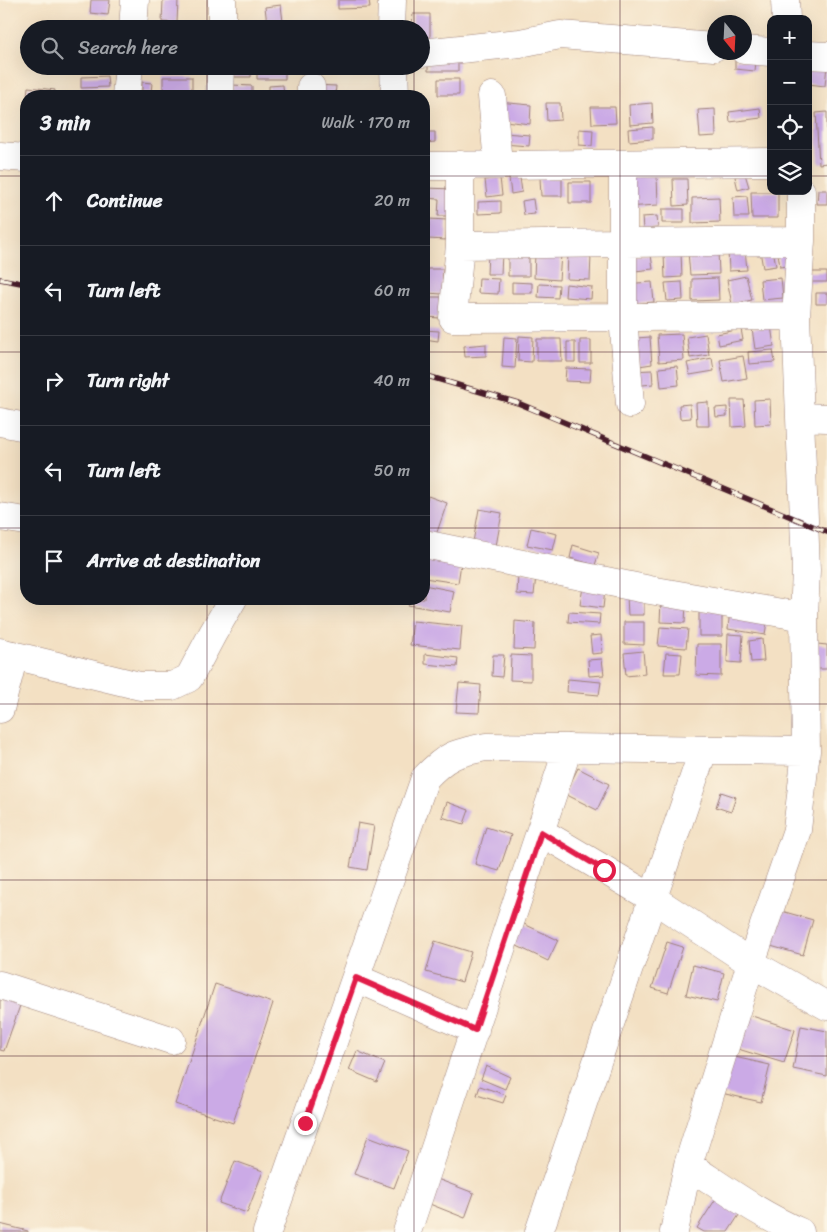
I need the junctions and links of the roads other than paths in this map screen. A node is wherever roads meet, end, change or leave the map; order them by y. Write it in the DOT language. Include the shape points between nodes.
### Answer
graph roads {
  1 [pos="136,0"];
  2 [pos="222,0"];
  3 [pos="392,0"];
  4 [pos="785,0"];
  5 [pos="786,15"];
  6 [pos="134,20"];
  7 [pos="222,20"];
  8 [pos="391,20"];
  9 [pos="707,46"];
  10 [pos="752,51"];
  11 [pos="430,52"];
  12 [pos="767,52"];
  13 [pos="812,54"];
  14 [pos="827,56"];
  15 [pos="128,75"];
  16 [pos="221,75"];
  17 [pos="394,75"];
  18 [pos="127,90"];
  19 [pos="220,90"];
  20 [pos="395,90"];
  21 [pos="492,96"];
  22 [pos="0,156"];
  23 [pos="20,158"];
  24 [pos="767,162"];
  25 [pos="498,164"];
  26 [pos="622,164"];
  27 [pos="460,165"];
  28 [pos="430,166"];
  29 [pos="801,195"];
  30 [pos="801,241"];
  31 [pos="623,243"];
  32 [pos="460,245"];
  33 [pos="796,316"];
  34 [pos="622,317"];
  35 [pos="630,404"];
  36 [pos="814,418"];
  37 [pos="0,422"];
  38 [pos="20,426"];
  39 [pos="0,517"];
  40 [pos="20,520"];
  41 [pos="430,545"];
  42 [pos="229,605"];
  43 [pos="804,616"];
  44 [pos="7,653"];
  45 [pos="816,696"];
  46 [pos="0,709"];
  47 [pos="568,748"];
  48 [pos="703,751"];
  49 [pos="806,752"];
  50 [pos="541,832"];
  51 [pos="652,898"];
  52 [pos="751,964"];
  53 [pos="356,978"];
  54 [pos="0,985"];
  55 [pos="827,1006"];
  56 [pos="475,1030"];
  57 [pos="171,1040"];
  58 [pos="688,1165"];
  59 [pos="267,1232"];
  60 [pos="407,1232"];
  61 [pos="539,1232"];
  62 [pos="674,1232"];
  63 [pos="800,1232"];
  1 -- 6 [label="street"];
  2 -- 7 [label="street"];
  3 -- 8 [label="street"];
  4 -- 5 [label="street"];
  9 -- 11 [label="street" via="560,35 520,43"];
  10 -- 12 [label="street"];
  13 -- 14 [label="street"];
  15 -- 18 [label="street"];
  16 -- 19 [label="street"];
  17 -- 20 [label="street"];
  21 -- 25 [label="street"];
  22 -- 23 [label="street"];
  24 -- 26 [label="street"];
  25 -- 26 [label="street"];
  25 -- 27 [label="street"];
  26 -- 31 [label="street"];
  27 -- 28 [label="street"];
  27 -- 32 [label="street"];
  29 -- 30 [label="street"];
  30 -- 31 [label="street"];
  30 -- 33 [label="street"];
  31 -- 32 [label="street"];
  31 -- 34 [label="street"];
  32 -- 34 [label="street" via="453,318"];
  33 -- 34 [label="street"];
  33 -- 36 [label="street"];
  34 -- 35 [label="street"];
  36 -- 43 [label="street"];
  37 -- 38 [label="street"];
  39 -- 40 [label="street"];
  41 -- 43 [label="street" via="650,590"];
  42 -- 44 [label="street" via="189,678 172,686 140,686"];
  43 -- 45 [label="street"];
  44 -- 46 [label="street"];
  45 -- 49 [label="street"];
  47 -- 48 [label="street"];
  47 -- 50 [label="street"];
  47 -- 53 [label="street" via="486,747 454,754 440,762 425,778"];
  48 -- 49 [label="street"];
  48 -- 51 [label="street"];
  49 -- 52 [label="street" via="797,830"];
  50 -- 51 [label="street"];
  50 -- 56 [label="street"];
  51 -- 52 [label="street"];
  51 -- 61 [label="street"];
  52 -- 55 [label="street"];
  52 -- 58 [label="street"];
  53 -- 56 [label="street"];
  53 -- 59 [label="street"];
  54 -- 57 [label="street"];
  56 -- 60 [label="street"];
  58 -- 62 [label="street"];
  58 -- 63 [label="street" via="752,1207"];
}
